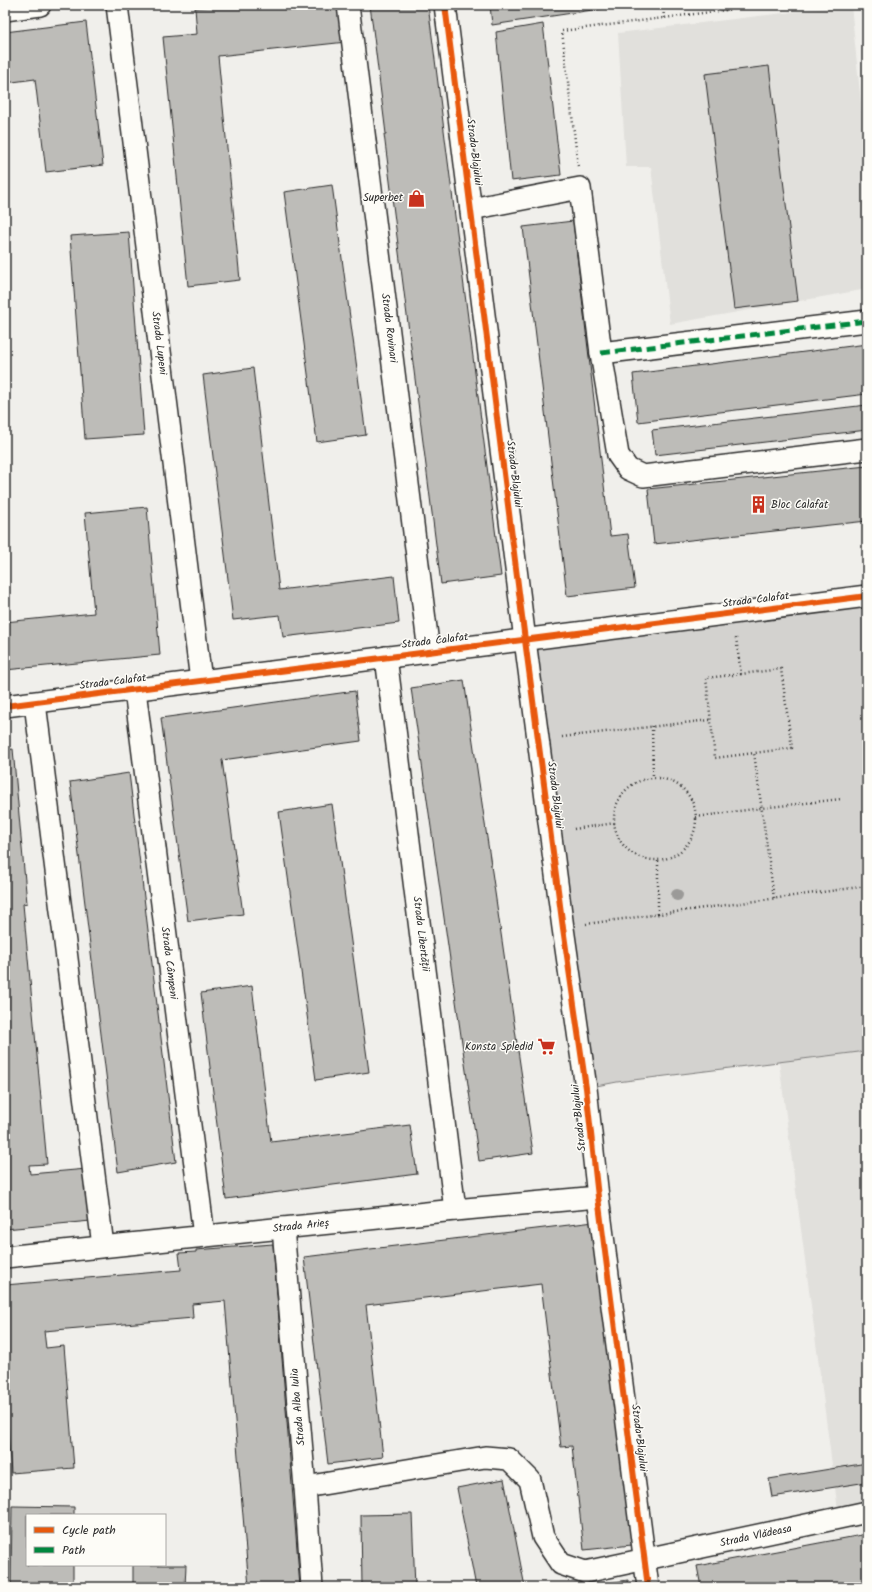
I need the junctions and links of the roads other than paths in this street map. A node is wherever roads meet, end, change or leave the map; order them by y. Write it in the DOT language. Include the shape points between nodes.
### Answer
graph roads {
  1 [pos="40,5"];
  2 [pos="117,5"];
  3 [pos="348,5"];
  4 [pos="445,5"];
  5 [pos="5,10"];
  6 [pos="471,209"];
  7 [pos="867,321"];
  8 [pos="601,352"];
  9 [pos="867,449"];
  10 [pos="867,596"];
  11 [pos="525,640"];
  12 [pos="429,652"];
  13 [pos="386,657"];
  14 [pos="201,681"];
  15 [pos="135,690"];
  16 [pos="35,702"];
  17 [pos="5,706"];
  18 [pos="598,1197"];
  19 [pos="455,1210"];
  20 [pos="283,1228"];
  21 [pos="204,1236"];
  22 [pos="103,1246"];
  23 [pos="5,1257"];
  24 [pos="305,1487"];
  25 [pos="867,1512"];
  26 [pos="644,1559"];
  27 [pos="312,1587"];
  28 [pos="648,1587"];
  1 -- 5 [label="street"];
  2 -- 14 [label="street, Strada Lupeni"];
  3 -- 12 [label="street, Strada Rovinari"];
  4 -- 6 [label="street, Strada Blajului"];
  6 -- 8 [label="street" via="580,188"];
  6 -- 11 [label="street, Strada Blajului"];
  7 -- 8 [label="street"];
  8 -- 9 [label="street" via="618,455 628,469 644,476"];
  10 -- 11 [label="street, Strada Calafat"];
  11 -- 12 [label="street, Strada Calafat"];
  11 -- 18 [label="street, Strada Blajului" via="586,1088"];
  12 -- 13 [label="street, Strada Calafat"];
  13 -- 14 [label="street, Strada Calafat"];
  13 -- 19 [label="street, Strada Libertății"];
  14 -- 15 [label="street, Strada Calafat"];
  15 -- 16 [label="street, Strada Calafat"];
  15 -- 21 [label="street, Strada Câmpeni"];
  16 -- 17 [label="street, Strada Calafat"];
  16 -- 22 [label="street"];
  18 -- 19 [label="street, Strada Arieș"];
  18 -- 26 [label="street, Strada Blajului"];
  19 -- 20 [label="street, Strada Arieș"];
  20 -- 21 [label="street, Strada Arieș"];
  20 -- 24 [label="street, Strada Alba Iulia"];
  21 -- 22 [label="street, Strada Arieș"];
  22 -- 23 [label="street, Strada Arieș"];
  24 -- 26 [label="street, Strada Vlădeasa" via="484,1457 509,1458 530,1480 543,1537 561,1564 585,1572"];
  24 -- 27 [label="street, Strada Alba Iulia"];
  25 -- 26 [label="street, Strada Vlădeasa"];
  26 -- 28 [label="street, Strada Blajului"];
}
